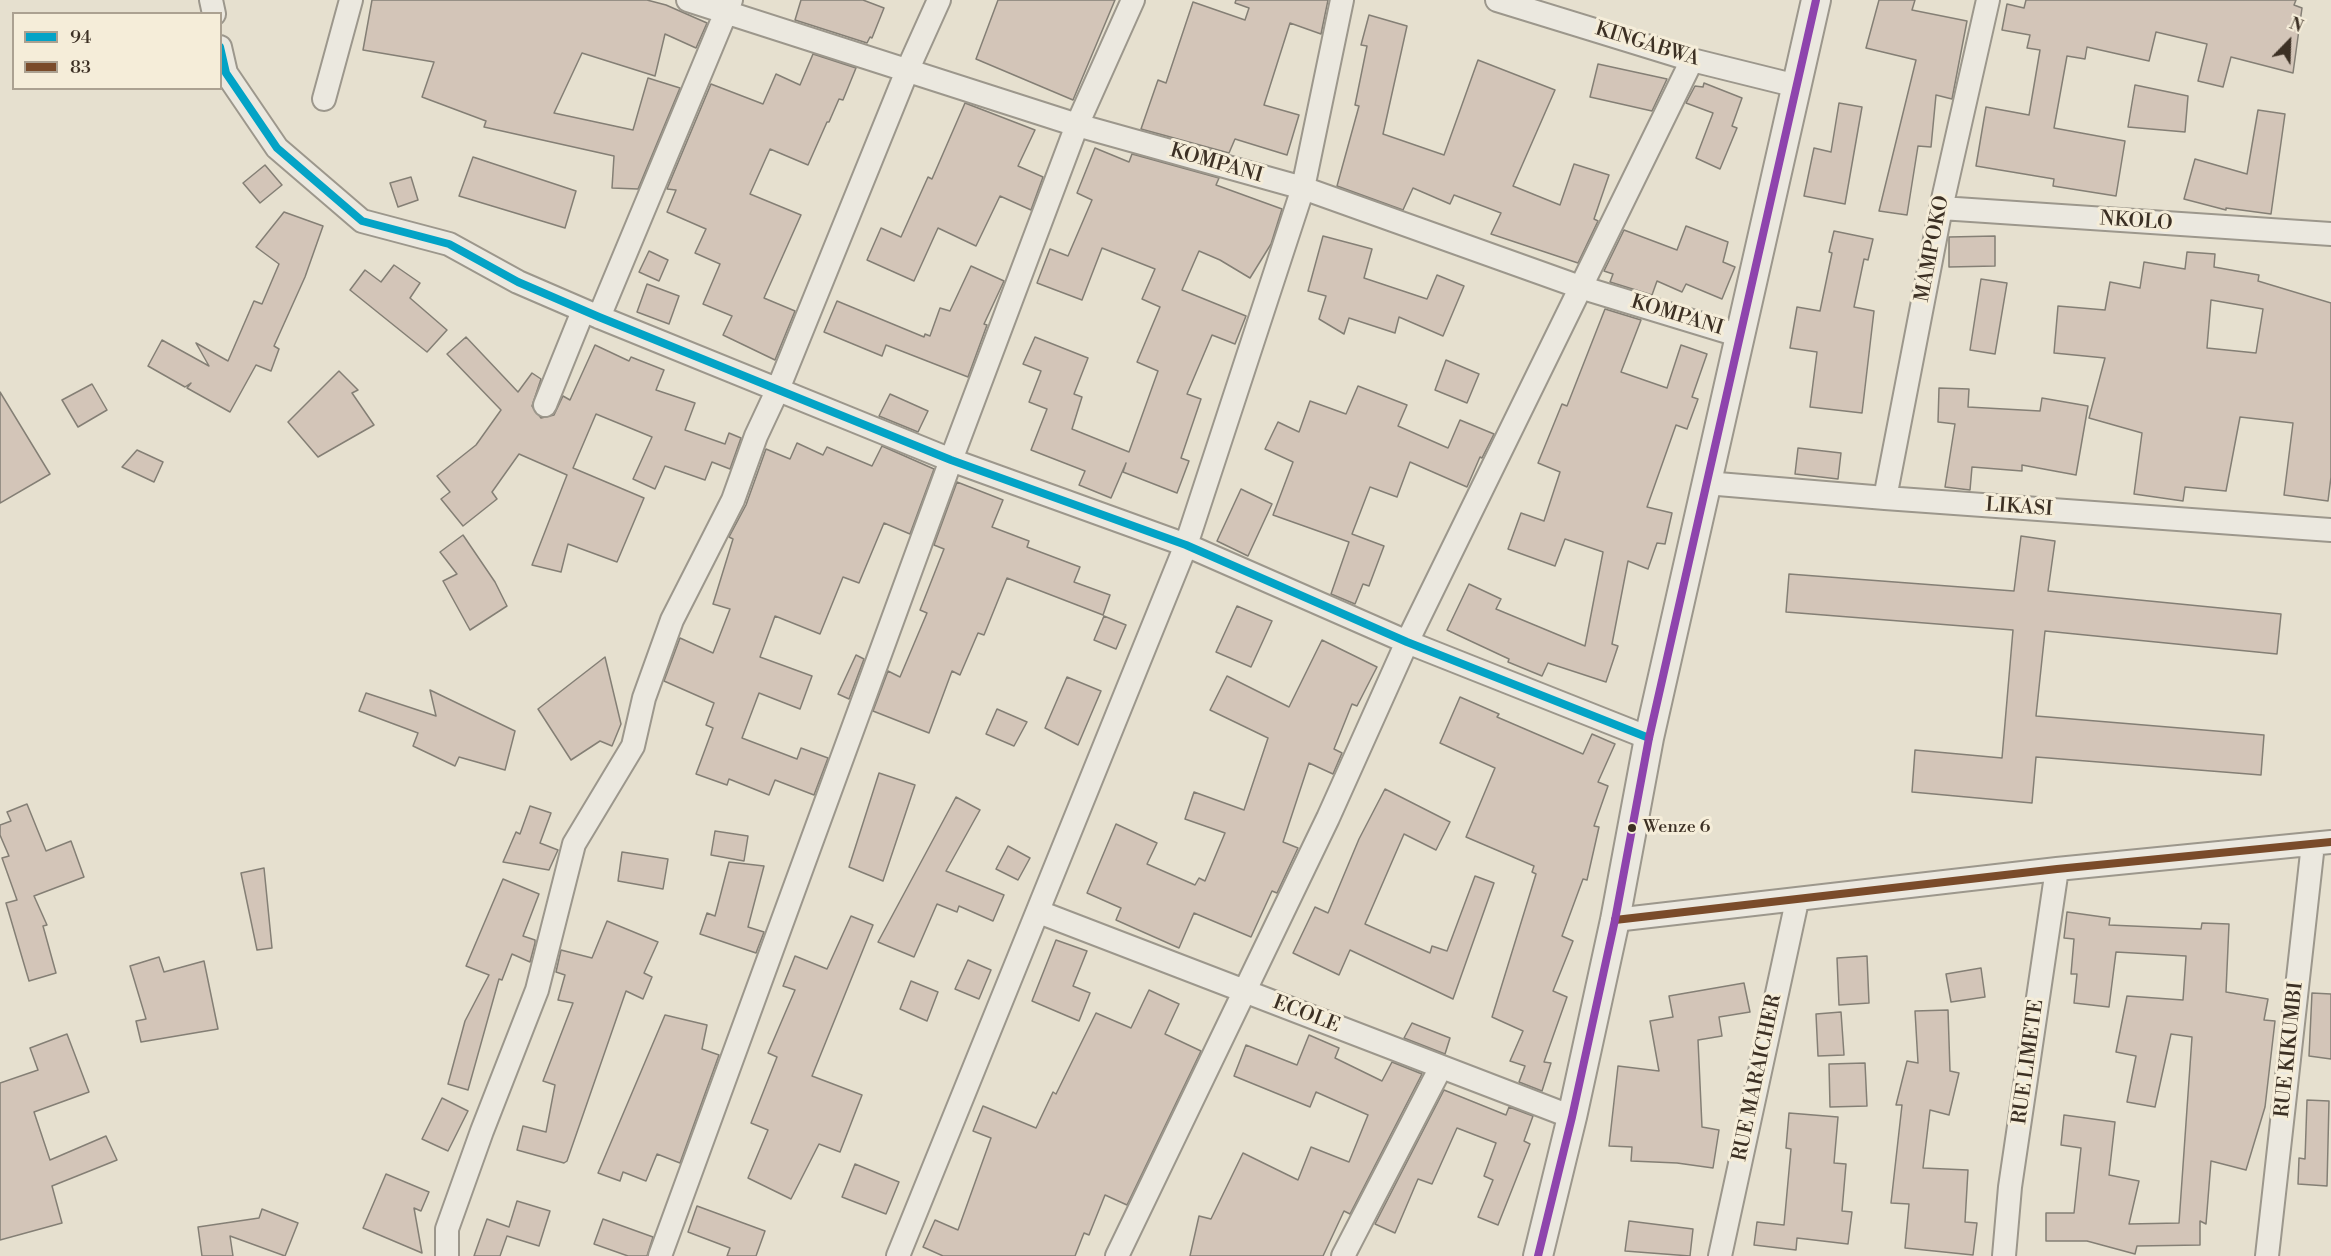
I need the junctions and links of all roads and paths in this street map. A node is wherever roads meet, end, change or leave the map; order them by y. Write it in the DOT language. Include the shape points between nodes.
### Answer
graph roads {
  1 [pos="351,0"];
  2 [pos="688,0"];
  3 [pos="939,0"];
  4 [pos="1133,0"];
  5 [pos="1342,0"];
  6 [pos="1497,0"];
  7 [pos="1816,0"];
  8 [pos="1988,0"];
  9 [pos="728,6"];
  10 [pos="222,55"];
  11 [pos="1692,60"];
  12 [pos="907,71"];
  13 [pos="1797,86"];
  14 [pos="324,99"];
  15 [pos="1077,125"];
  16 [pos="1303,188"];
  17 [pos="1941,208"];
  18 [pos="2331,234"];
  19 [pos="1580,287"];
  20 [pos="591,314"];
  21 [pos="1741,336"];
  22 [pos="778,389"];
  23 [pos="545,405"];
  24 [pos="951,460"];
  25 [pos="1706,483"];
  26 [pos="1885,498"];
  27 [pos="2331,530"];
  28 [pos="1186,545"];
  29 [pos="1407,642"];
  30 [pos="1649,738"];
  31 [pos="2322,843"];
  32 [pos="2057,869"];
  33 [pos="1797,901"];
  34 [pos="1039,912"];
  35 [pos="1615,920"];
  36 [pos="1245,993"];
  37 [pos="1441,1066"];
  38 [pos="1572,1117"];
  39 [pos="447,1256"];
  40 [pos="660,1256"];
  41 [pos="898,1256"];
  42 [pos="1117,1256"];
  43 [pos="1343,1256"];
  44 [pos="1538,1256"];
  45 [pos="1720,1256"];
  46 [pos="2004,1256"];
  47 [pos="2267,1256"];
  1 -- 14 [label="street"];
  2 -- 9 [label="street, KOMPANI"];
  3 -- 12 [label="street"];
  4 -- 15 [label="street"];
  5 -- 16 [label="street"];
  6 -- 11 [label="street, KINGABWA"];
  7 -- 13 [label="street"];
  8 -- 17 [label="street, MAMPOKO"];
  9 -- 12 [label="street, KOMPANI"];
  9 -- 20 [label="street"];
  10 -- 20 [label="street" via="226,73 277,148 362,221 449,244 518,282"];
  11 -- 13 [label="street, KINGABWA"];
  11 -- 19 [label="street"];
  12 -- 15 [label="street, KOMPANI"];
  12 -- 22 [label="street"];
  13 -- 21 [label="street"];
  15 -- 16 [label="street, KOMPANI"];
  15 -- 24 [label="street"];
  16 -- 19 [label="street, KOMPANI"];
  16 -- 28 [label="street"];
  17 -- 18 [label="street, NKOLO"];
  17 -- 26 [label="street, MAMPOKO"];
  19 -- 21 [label="street, KOMPANI"];
  19 -- 29 [label="street"];
  20 -- 22 [label="street"];
  20 -- 23 [label="street"];
  21 -- 25 [label="street"];
  22 -- 24 [label="street"];
  22 -- 39 [label="street" via="733,500 672,620 644,698 633,746 574,844 537,990 447,1229"];
  24 -- 28 [label="street"];
  24 -- 40 [label="street"];
  25 -- 26 [label="street, LIKASI"];
  25 -- 30 [label="street"];
  26 -- 27 [label="street, LIKASI"];
  28 -- 29 [label="street"];
  28 -- 34 [label="street"];
  29 -- 30 [label="street"];
  29 -- 36 [label="street"];
  30 -- 35 [label="street"];
  31 -- 32 [label="street"];
  31 -- 47 [label="street, RUE KIKUMBI"];
  32 -- 33 [label="street"];
  32 -- 46 [label="street, RUE LIMETE" via="2010,1188"];
  33 -- 35 [label="street"];
  33 -- 45 [label="street, RUE MARAICHER"];
  34 -- 36 [label="street, ECOLE"];
  34 -- 41 [label="street"];
  35 -- 38 [label="street"];
  36 -- 37 [label="street, ECOLE"];
  36 -- 42 [label="street"];
  37 -- 38 [label="street, ECOLE"];
  37 -- 43 [label="street"];
  38 -- 44 [label="street"];
}
